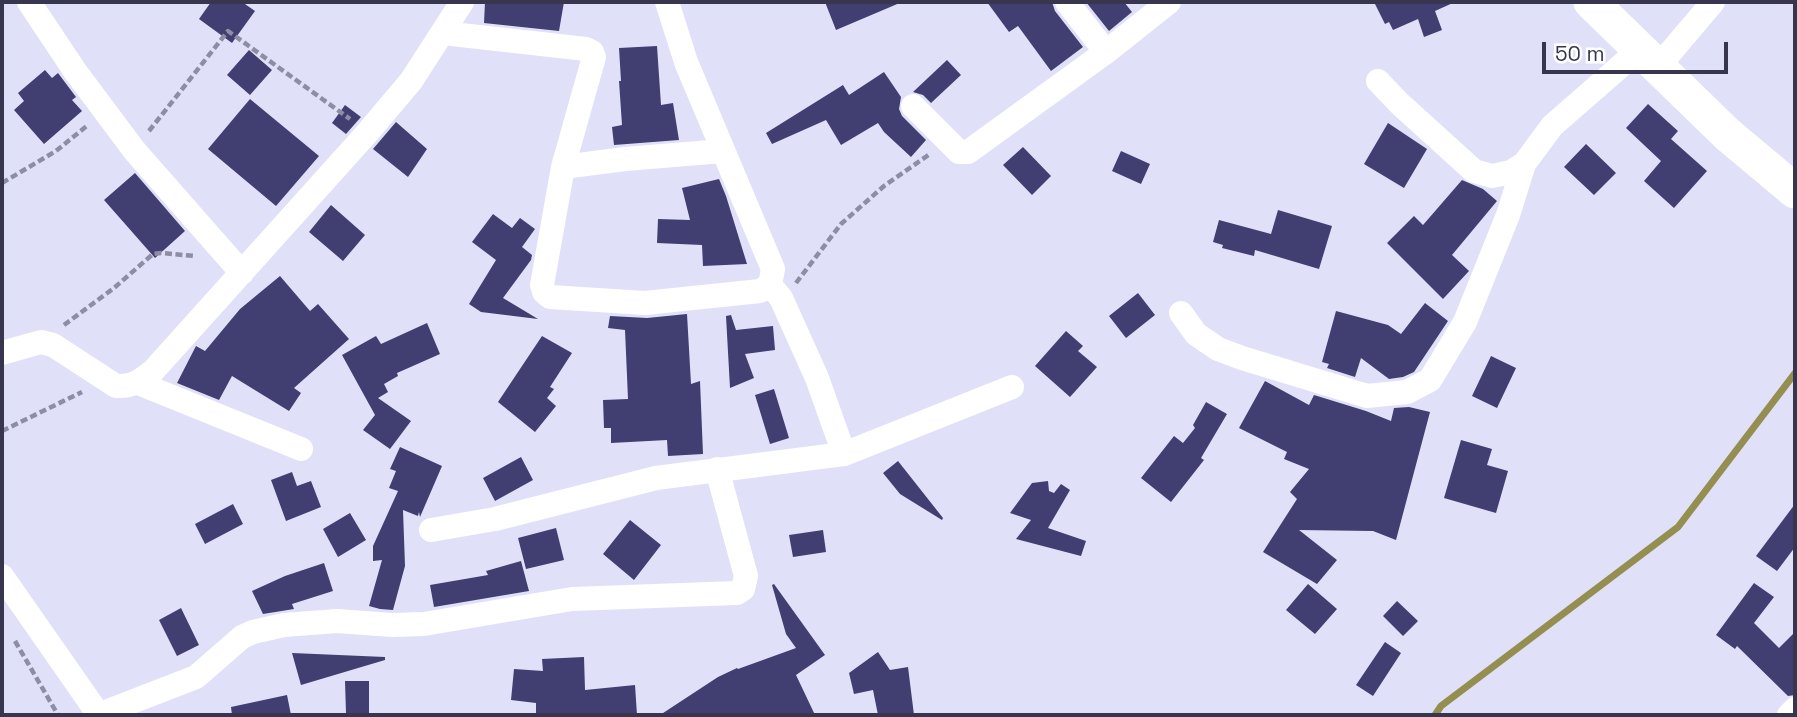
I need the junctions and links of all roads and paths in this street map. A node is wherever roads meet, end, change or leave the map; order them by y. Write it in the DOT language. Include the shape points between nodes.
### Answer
graph roads {
  1 [pos="29,2"];
  2 [pos="462,2"];
  3 [pos="667,2"];
  4 [pos="1067,2"];
  5 [pos="1169,2"];
  6 [pos="1591,2"];
  7 [pos="1713,2"];
  8 [pos="443,33"];
  9 [pos="1106,52"];
  10 [pos="1648,59"];
  11 [pos="1378,81"];
  12 [pos="914,106"];
  13 [pos="105,112"];
  14 [pos="368,132"];
  15 [pos="948,142"];
  16 [pos="134,150"];
  17 [pos="723,151"];
  18 [pos="1524,164"];
  19 [pos="563,167"];
  20 [pos="2,183"];
  21 [pos="1795,191"];
  22 [pos="235,266"];
  23 [pos="775,291"];
  24 [pos="1181,313"];
  25 [pos="41,342"];
  26 [pos="2,353"];
  27 [pos="104,380"];
  28 [pos="138,383"];
  29 [pos="1012,387"];
  30 [pos="2,431"];
  31 [pos="301,449"];
  32 [pos="844,454"];
  33 [pos="717,469"];
  34 [pos="431,530"];
  35 [pos="2,576"];
  36 [pos="10,634"];
  37 [pos="1795,709"];
  38 [pos="58,715"];
  39 [pos="99,715"];
  40 [pos="1788,715"];
  1 -- 13 [label="street"];
  2 -- 8 [label="street"];
  3 -- 17 [label="street"];
  4 -- 9 [label="street"];
  5 -- 9 [label="street"];
  6 -- 10 [label="street"];
  7 -- 10 [label="street"];
  8 -- 14 [label="street"];
  8 -- 19 [label="street" via="592,52 594,62"];
  9 -- 15 [label="street" via="968,152 959,152"];
  10 -- 18 [label="street" via="1552,126"];
  10 -- 21 [label="street"];
  11 -- 18 [label="street" via="1474,171 1492,176"];
  12 -- 15 [label="street"];
  13 -- 16 [label="street"];
  13 -- 20 [label="path" via="56,151"];
  14 -- 16 [label="path" via="228,31"];
  14 -- 22 [label="street"];
  15 -- 23 [label="path" via="884,186 841,225 807,271"];
  16 -- 22 [label="street"];
  17 -- 19 [label="street"];
  17 -- 23 [label="street" via="773,269"];
  18 -- 24 [label="street" via="1465,322 1430,380 1407,392 1367,396 1242,358 1196,334"];
  19 -- 23 [label="street" via="542,285 550,297 645,303"];
  22 -- 25 [label="path" via="153,254"];
  22 -- 28 [label="street" via="153,371"];
  23 -- 32 [label="street" via="817,378"];
  25 -- 26 [label="street"];
  25 -- 27 [label="street" via="53,345"];
  27 -- 28 [label="street" via="116,386"];
  27 -- 30 [label="path"];
  28 -- 31 [label="street"];
  29 -- 32 [label="street"];
  32 -- 33 [label="street"];
  33 -- 34 [label="street" via="656,478 495,519"];
  33 -- 39 [label="street" via="746,576 746,585 737,593 572,599 424,624 337,621 284,625 242,637 196,677"];
  35 -- 39 [label="street"];
  36 -- 38 [label="path"];
  37 -- 40 [label="street"];
}
